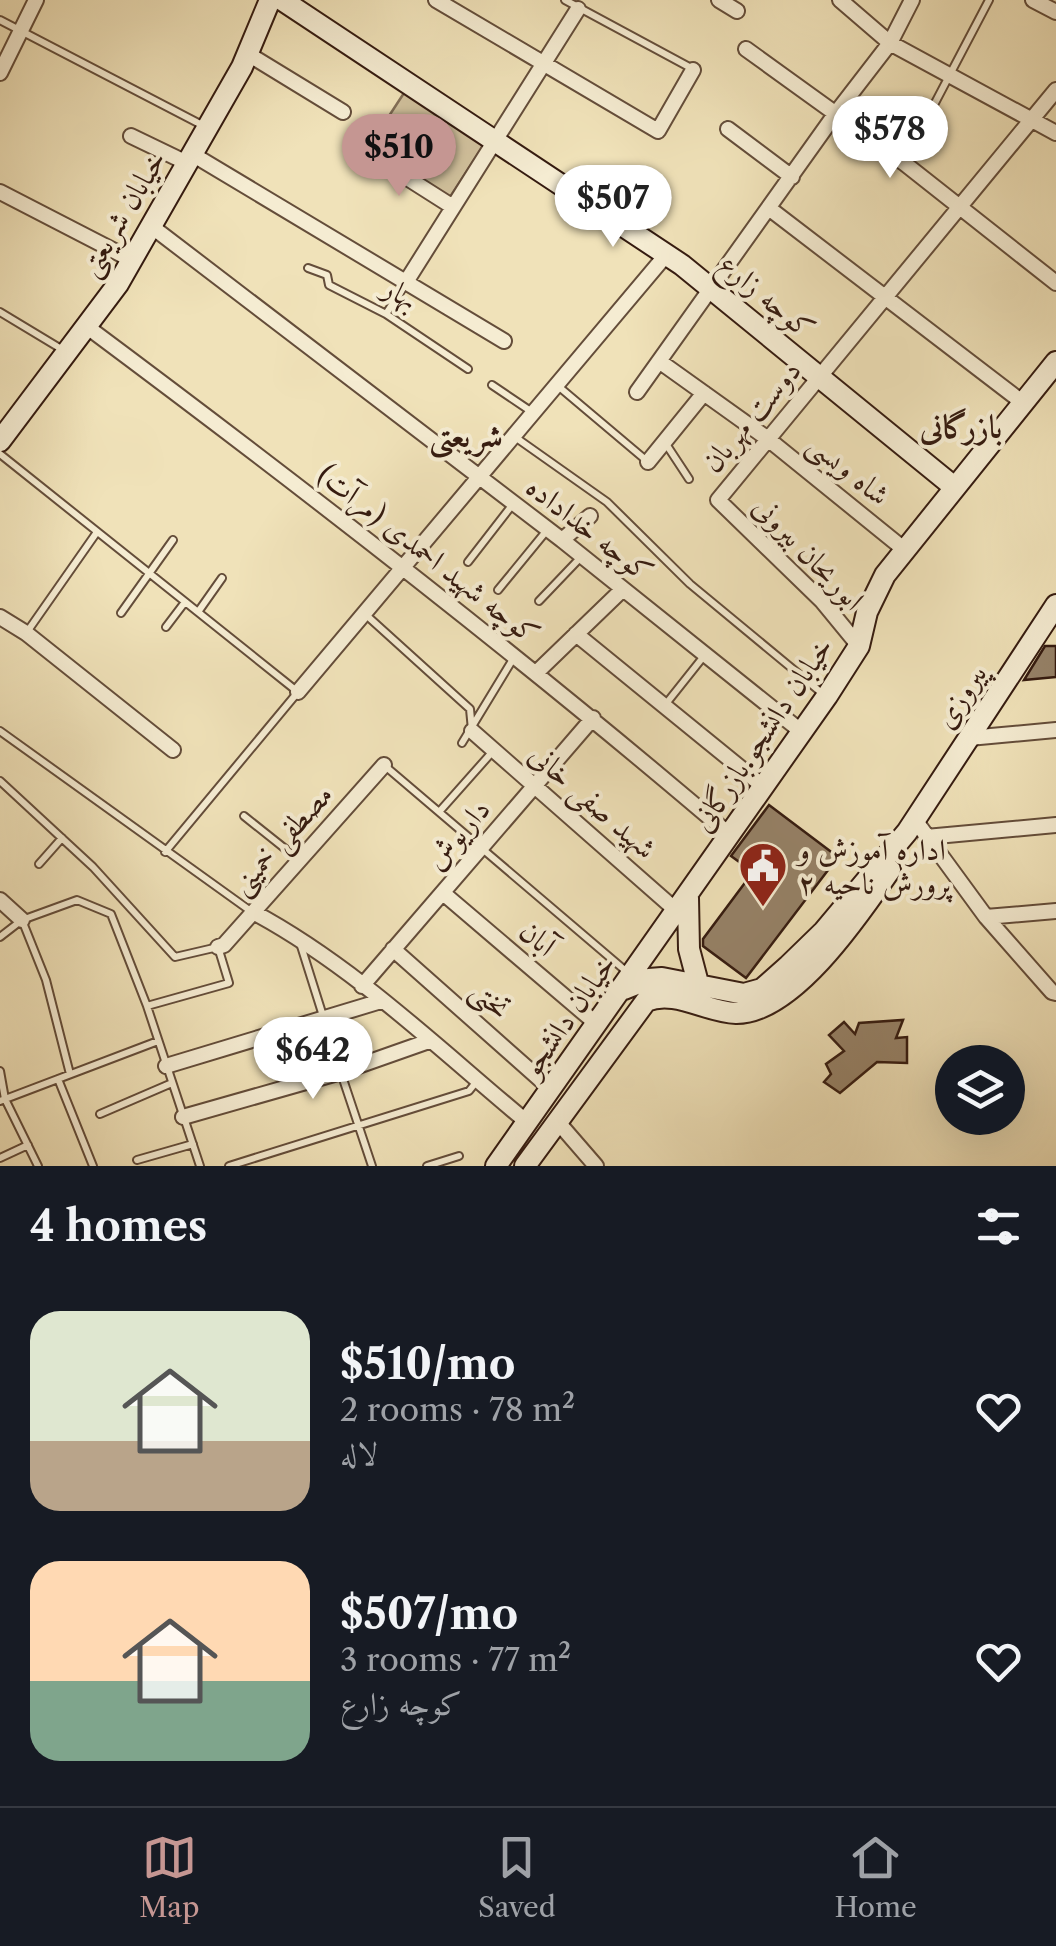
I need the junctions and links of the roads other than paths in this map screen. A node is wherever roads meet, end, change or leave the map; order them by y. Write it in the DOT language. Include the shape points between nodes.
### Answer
graph roads {
  1 [pos="36,0"];
  2 [pos="270,0"];
  3 [pos="282,0"];
  4 [pos="436,0"];
  5 [pos="565,0"];
  6 [pos="719,0"];
  7 [pos="840,0"];
  8 [pos="912,0"];
  9 [pos="989,0"];
  10 [pos="1033,0"];
  11 [pos="578,9"];
  12 [pos="737,10"];
  13 [pos="1056,12"];
  14 [pos="0,20"];
  15 [pos="21,30"];
  16 [pos="890,44"];
  17 [pos="746,49"];
  18 [pos="248,54"];
  19 [pos="544,64"];
  20 [pos="693,70"];
  21 [pos="0,73"];
  22 [pos="950,75"];
  23 [pos="1056,90"];
  24 [pos="343,112"];
  25 [pos="836,113"];
  26 [pos="1033,118"];
  27 [pos="207,128"];
  28 [pos="728,129"];
  29 [pos="1056,133"];
  30 [pos="131,136"];
  31 [pos="495,142"];
  32 [pos="368,154"];
  33 [pos="190,158"];
  34 [pos="904,163"];
  35 [pos="792,178"];
  36 [pos="0,192"];
  37 [pos="960,206"];
  38 [pos="454,207"];
  39 [pos="770,210"];
  40 [pos="151,226"];
  41 [pos="666,255"];
  42 [pos="132,260"];
  43 [pos="308,268"];
  44 [pos="406,282"];
  45 [pos="1056,284"];
  46 [pos="712,290"];
  47 [pos="886,296"];
  48 [pos="0,312"];
  49 [pos="386,314"];
  50 [pos="86,326"];
  51 [pos="504,341"];
  52 [pos="66,352"];
  53 [pos="659,361"];
  54 [pos="1056,362"];
  55 [pos="468,369"];
  56 [pos="818,378"];
  57 [pos="492,385"];
  58 [pos="557,385"];
  59 [pos="637,392"];
  60 [pos="704,393"];
  61 [pos="1022,402"];
  62 [pos="532,413"];
  63 [pos="514,436"];
  64 [pos="768,439"];
  65 [pos="0,442"];
  66 [pos="665,443"];
  67 [pos="0,454"];
  68 [pos="648,462"];
  69 [pos="478,478"];
  70 [pos="688,479"];
  71 [pos="954,486"];
  72 [pos="718,500"];
  73 [pos="514,504"];
  74 [pos="590,516"];
  75 [pos="548,530"];
  76 [pos="97,532"];
  77 [pos="173,540"];
  78 [pos="562,540"];
  79 [pos="905,550"];
  80 [pos="582,556"];
  81 [pos="468,562"];
  82 [pos="403,568"];
  83 [pos="151,574"];
  84 [pos="222,578"];
  85 [pos="623,589"];
  86 [pos="498,590"];
  87 [pos="539,600"];
  88 [pos="186,602"];
  89 [pos="1056,605"];
  90 [pos="198,612"];
  91 [pos="122,613"];
  92 [pos="364,613"];
  93 [pos="0,617"];
  94 [pos="1048,626"];
  95 [pos="166,627"];
  96 [pos="26,634"];
  97 [pos="576,634"];
  98 [pos="859,646"];
  99 [pos="705,654"];
  100 [pos="515,656"];
  101 [pos="536,673"];
  102 [pos="298,692"];
  103 [pos="826,696"];
  104 [pos="664,706"];
  105 [pos="593,718"];
  106 [pos="1056,730"];
  107 [pos="0,731"];
  108 [pos="802,732"];
  109 [pos="467,737"];
  110 [pos="969,738"];
  111 [pos="173,750"];
  112 [pos="494,750"];
  113 [pos="384,766"];
  114 [pos="0,781"];
  115 [pos="534,786"];
  116 [pos="764,787"];
  117 [pos="439,812"];
  118 [pos="244,816"];
  119 [pos="1056,825"];
  120 [pos="916,830"];
  121 [pos="730,834"];
  122 [pos="62,838"];
  123 [pos="481,848"];
  124 [pos="165,852"];
  125 [pos="300,860"];
  126 [pos="39,864"];
  127 [pos="442,893"];
  128 [pos="0,900"];
  129 [pos="683,904"];
  130 [pos="1056,910"];
  131 [pos="253,912"];
  132 [pos="986,917"];
  133 [pos="22,920"];
  134 [pos="0,936"];
  135 [pos="298,936"];
  136 [pos="218,947"];
  137 [pos="394,950"];
  138 [pos="627,983"];
  139 [pos="362,986"];
  140 [pos="1056,992"];
  141 [pos="696,995"];
  142 [pos="382,1001"];
  143 [pos="147,1006"];
  144 [pos="324,1018"];
  145 [pos="598,1024"];
  146 [pos="329,1035"];
  147 [pos="158,1041"];
  148 [pos="429,1041"];
  149 [pos="166,1066"];
  150 [pos="0,1071"];
  151 [pos="341,1072"];
  152 [pos="70,1074"];
  153 [pos="58,1079"];
  154 [pos="477,1081"];
  155 [pos="172,1083"];
  156 [pos="552,1090"];
  157 [pos="2,1100"];
  158 [pos="100,1114"];
  159 [pos="184,1117"];
  160 [pos="557,1122"];
  161 [pos="528,1124"];
  162 [pos="358,1126"];
  163 [pos="192,1144"];
  164 [pos="28,1145"];
  165 [pos="459,1156"];
  166 [pos="0,1158"];
  167 [pos="137,1160"];
  168 [pos="38,1166"];
  169 [pos="93,1166"];
  170 [pos="200,1166"];
  171 [pos="230,1166"];
  172 [pos="372,1166"];
  173 [pos="427,1166"];
  174 [pos="496,1166"];
  175 [pos="526,1166"];
  176 [pos="596,1166"];
  1 -- 15 [label="street"];
  2 -- 18 [label="main road, خیابان شریعتی"];
  3 -- 31 [label="main road, کوچه زارع"];
  4 -- 19 [label="street"];
  5 -- 11 [label="lane"];
  6 -- 12 [label="street"];
  7 -- 16 [label="street"];
  8 -- 16 [label="street"];
  9 -- 22 [label="lane"];
  10 -- 13 [label="street"];
  11 -- 19 [label="street"];
  11 -- 20 [label="lane"];
  14 -- 15 [label="lane"];
  15 -- 21 [label="street"];
  15 -- 27 [label="lane"];
  16 -- 22 [label="street"];
  16 -- 25 [label="street"];
  17 -- 25 [label="street"];
  18 -- 24 [label="street"];
  18 -- 27 [label="main road, خیابان شریعتی"];
  19 -- 20 [label="street" via="658,130"];
  19 -- 31 [label="street"];
  22 -- 26 [label="street"];
  22 -- 34 [label="lane"];
  23 -- 26 [label="street, دوست مهربان"];
  25 -- 34 [label="street"];
  25 -- 35 [label="street"];
  26 -- 29 [label="street"];
  26 -- 37 [label="street, دوست مهربان"];
  27 -- 33 [label="main road, خیابان شریعتی"];
  28 -- 35 [label="street"];
  30 -- 33 [label="street"];
  31 -- 38 [label="street"];
  31 -- 41 [label="main road, کوچه زارع"];
  32 -- 38 [label="street"];
  33 -- 40 [label="main road, خیابان شریعتی"];
  33 -- 44 [label="street"];
  34 -- 37 [label="street"];
  35 -- 39 [label="street"];
  36 -- 42 [label="street"];
  37 -- 45 [label="street"];
  37 -- 47 [label="street, دوست مهربان"];
  38 -- 44 [label="street"];
  39 -- 46 [label="street"];
  39 -- 47 [label="street"];
  40 -- 42 [label="main road, خیابان شریعتی"];
  40 -- 69 [label="street, کوچه خداداده"];
  41 -- 46 [label="main road, کوچه زارع"];
  41 -- 58 [label="street"];
  42 -- 50 [label="main road, خیابان شریعتی"];
  43 -- 49 [label="lane, بهار"];
  44 -- 49 [label="lane"];
  44 -- 51 [label="street"];
  46 -- 53 [label="street"];
  46 -- 56 [label="main road, کوچه زارع"];
  47 -- 56 [label="street, دوست مهربان"];
  47 -- 61 [label="street"];
  48 -- 52 [label="lane"];
  49 -- 55 [label="lane, بهار"];
  50 -- 52 [label="main road, خیابان شریعتی"];
  50 -- 82 [label="street, کوچه شهید احمدی (مرآت)"];
  52 -- 65 [label="main road, خیابان شریعتی"];
  53 -- 59 [label="street"];
  53 -- 60 [label="street, شاه ویسی"];
  54 -- 61 [label="main road, خیابان دانشجو.بازرگانی"];
  56 -- 64 [label="street, دوست مهربان"];
  56 -- 71 [label="main road, کوچه زارع"];
  57 -- 62 [label="lane"];
  58 -- 62 [label="street"];
  58 -- 68 [label="lane"];
  60 -- 64 [label="street, شاه ویسی"];
  60 -- 66 [label="street"];
  61 -- 71 [label="main road, خیابان دانشجو.بازرگانی"];
  62 -- 63 [label="street"];
  63 -- 69 [label="street"];
  63 -- 103 [label="lane" via="607,502 690,584"];
  64 -- 72 [label="street, دوست مهربان"];
  64 -- 79 [label="street, شاه ویسی"];
  66 -- 68 [label="street"];
  66 -- 70 [label="lane"];
  67 -- 76 [label="lane"];
  69 -- 73 [label="street, کوچه خداداده"];
  69 -- 82 [label="street"];
  71 -- 79 [label="main road, خیابان دانشجو.بازرگانی"];
  72 -- 98 [label="street, ابوریحان بیرونی"];
  73 -- 75 [label="street, کوچه خداداده"];
  73 -- 81 [label="lane"];
  74 -- 78 [label="street"];
  75 -- 78 [label="street, کوچه خداداده"];
  75 -- 86 [label="lane"];
  76 -- 83 [label="lane"];
  76 -- 96 [label="lane"];
  77 -- 83 [label="lane"];
  78 -- 80 [label="street, کوچه خداداده"];
  79 -- 98 [label="main road, خیابان دانشجو.بازرگانی" via="867,612"];
  80 -- 85 [label="street, کوچه خداداده"];
  80 -- 87 [label="lane"];
  82 -- 92 [label="street"];
  82 -- 100 [label="street, کوچه شهید احمدی (مرآت)"];
  83 -- 88 [label="lane"];
  83 -- 91 [label="lane"];
  84 -- 90 [label="lane"];
  85 -- 97 [label="street"];
  85 -- 99 [label="street, کوچه خداداده"];
  88 -- 90 [label="lane"];
  88 -- 95 [label="lane"];
  89 -- 94 [label="main road, پیروزی"];
  90 -- 102 [label="lane"];
  92 -- 102 [label="street"];
  92 -- 109 [label="lane" via="470,709"];
  93 -- 96 [label="street"];
  94 -- 110 [label="main road, پیروزی"];
  96 -- 111 [label="street"];
  97 -- 101 [label="street"];
  97 -- 104 [label="street"];
  98 -- 103 [label="main road, خیابان دانشجو.بازرگانی"];
  99 -- 104 [label="lane"];
  99 -- 108 [label="street, کوچه خداداده"];
  100 -- 101 [label="street, کوچه شهید احمدی (مرآت)"];
  100 -- 109 [label="lane"];
  101 -- 105 [label="street, کوچه شهید احمدی (مرآت)"];
  102 -- 124 [label="lane"];
  103 -- 108 [label="main road, خیابان دانشجو.بازرگانی"];
  104 -- 116 [label="street"];
  105 -- 115 [label="street, داریوش"];
  105 -- 121 [label="street, کوچه شهید احمدی (مرآت)"];
  106 -- 110 [label="street"];
  107 -- 124 [label="lane"];
  108 -- 116 [label="main road, خیابان دانشجو.بازرگانی"];
  109 -- 112 [label="street, شهید صفی خانی"];
  110 -- 120 [label="main road, پیروزی"];
  112 -- 115 [label="street, شهید صفی خانی"];
  112 -- 117 [label="lane"];
  113 -- 117 [label="lane"];
  113 -- 125 [label="street, مصطفی خمینی"];
  114 -- 122 [label="lane"];
  115 -- 123 [label="street, داریوش"];
  115 -- 129 [label="street, شهید صفی خانی"];
  116 -- 121 [label="main road, خیابان دانشجو.بازرگانی"];
  117 -- 123 [label="lane"];
  118 -- 125 [label="lane"];
  119 -- 120 [label="street"];
  120 -- 132 [label="street"];
  120 -- 141 [label="main road, پیروزی" via="762,989"];
  121 -- 129 [label="main road, خیابان دانشجو.بازرگانی"];
  122 -- 126 [label="lane"];
  122 -- 136 [label="lane" via="174,957"];
  123 -- 127 [label="street, داریوش"];
  123 -- 138 [label="lane"];
  124 -- 131 [label="lane"];
  125 -- 131 [label="street, مصطفی خمینی"];
  127 -- 137 [label="street, داریوش"];
  127 -- 145 [label="street, آبان"];
  128 -- 133 [label="street"];
  129 -- 138 [label="main road, خیابان دانشجو"];
  129 -- 141 [label="main road"];
  130 -- 132 [label="street"];
  131 -- 135 [label="street"];
  131 -- 136 [label="street, مصطفی خمینی"];
  132 -- 140 [label="street"];
  133 -- 134 [label="lane"];
  133 -- 143 [label="lane" via="77,900 111,914"];
  133 -- 152 [label="lane" via="46,980"];
  135 -- 139 [label="street"];
  135 -- 144 [label="lane"];
  136 -- 143 [label="lane" via="228,983"];
  137 -- 139 [label="street, داریوش"];
  137 -- 156 [label="street, تختی"];
  138 -- 141 [label="main road" via="662,978"];
  138 -- 145 [label="main road, خیابان دانشجو"];
  139 -- 142 [label="street"];
  141 -- 160 [label="main road, خیابان دانشجو" via="663,997 637,1009"];
  142 -- 144 [label="street"];
  142 -- 148 [label="street"];
  143 -- 147 [label="lane"];
  144 -- 146 [label="lane"];
  144 -- 149 [label="street"];
  145 -- 156 [label="main road, خیابان دانشجو"];
  147 -- 149 [label="lane"];
  147 -- 152 [label="lane"];
  148 -- 151 [label="street"];
  148 -- 154 [label="street"];
  149 -- 155 [label="lane"];
  150 -- 157 [label="lane"];
  151 -- 159 [label="street"];
  151 -- 162 [label="lane"];
  152 -- 153 [label="lane"];
  153 -- 157 [label="lane"];
  153 -- 169 [label="lane"];
  154 -- 161 [label="street"];
  154 -- 162 [label="lane" via="469,1091"];
  155 -- 158 [label="lane"];
  155 -- 159 [label="lane"];
  156 -- 161 [label="main road, خیابان دانشجو"];
  157 -- 164 [label="lane"];
  159 -- 163 [label="lane"];
  160 -- 175 [label="main road, خیابان دانشجو"];
  160 -- 176 [label="street"];
  161 -- 174 [label="main road, خیابان دانشجو"];
  162 -- 171 [label="lane"];
  162 -- 172 [label="lane"];
  163 -- 167 [label="lane"];
  163 -- 170 [label="lane"];
  164 -- 166 [label="lane"];
  164 -- 168 [label="lane"];
  165 -- 173 [label="lane"];
}
